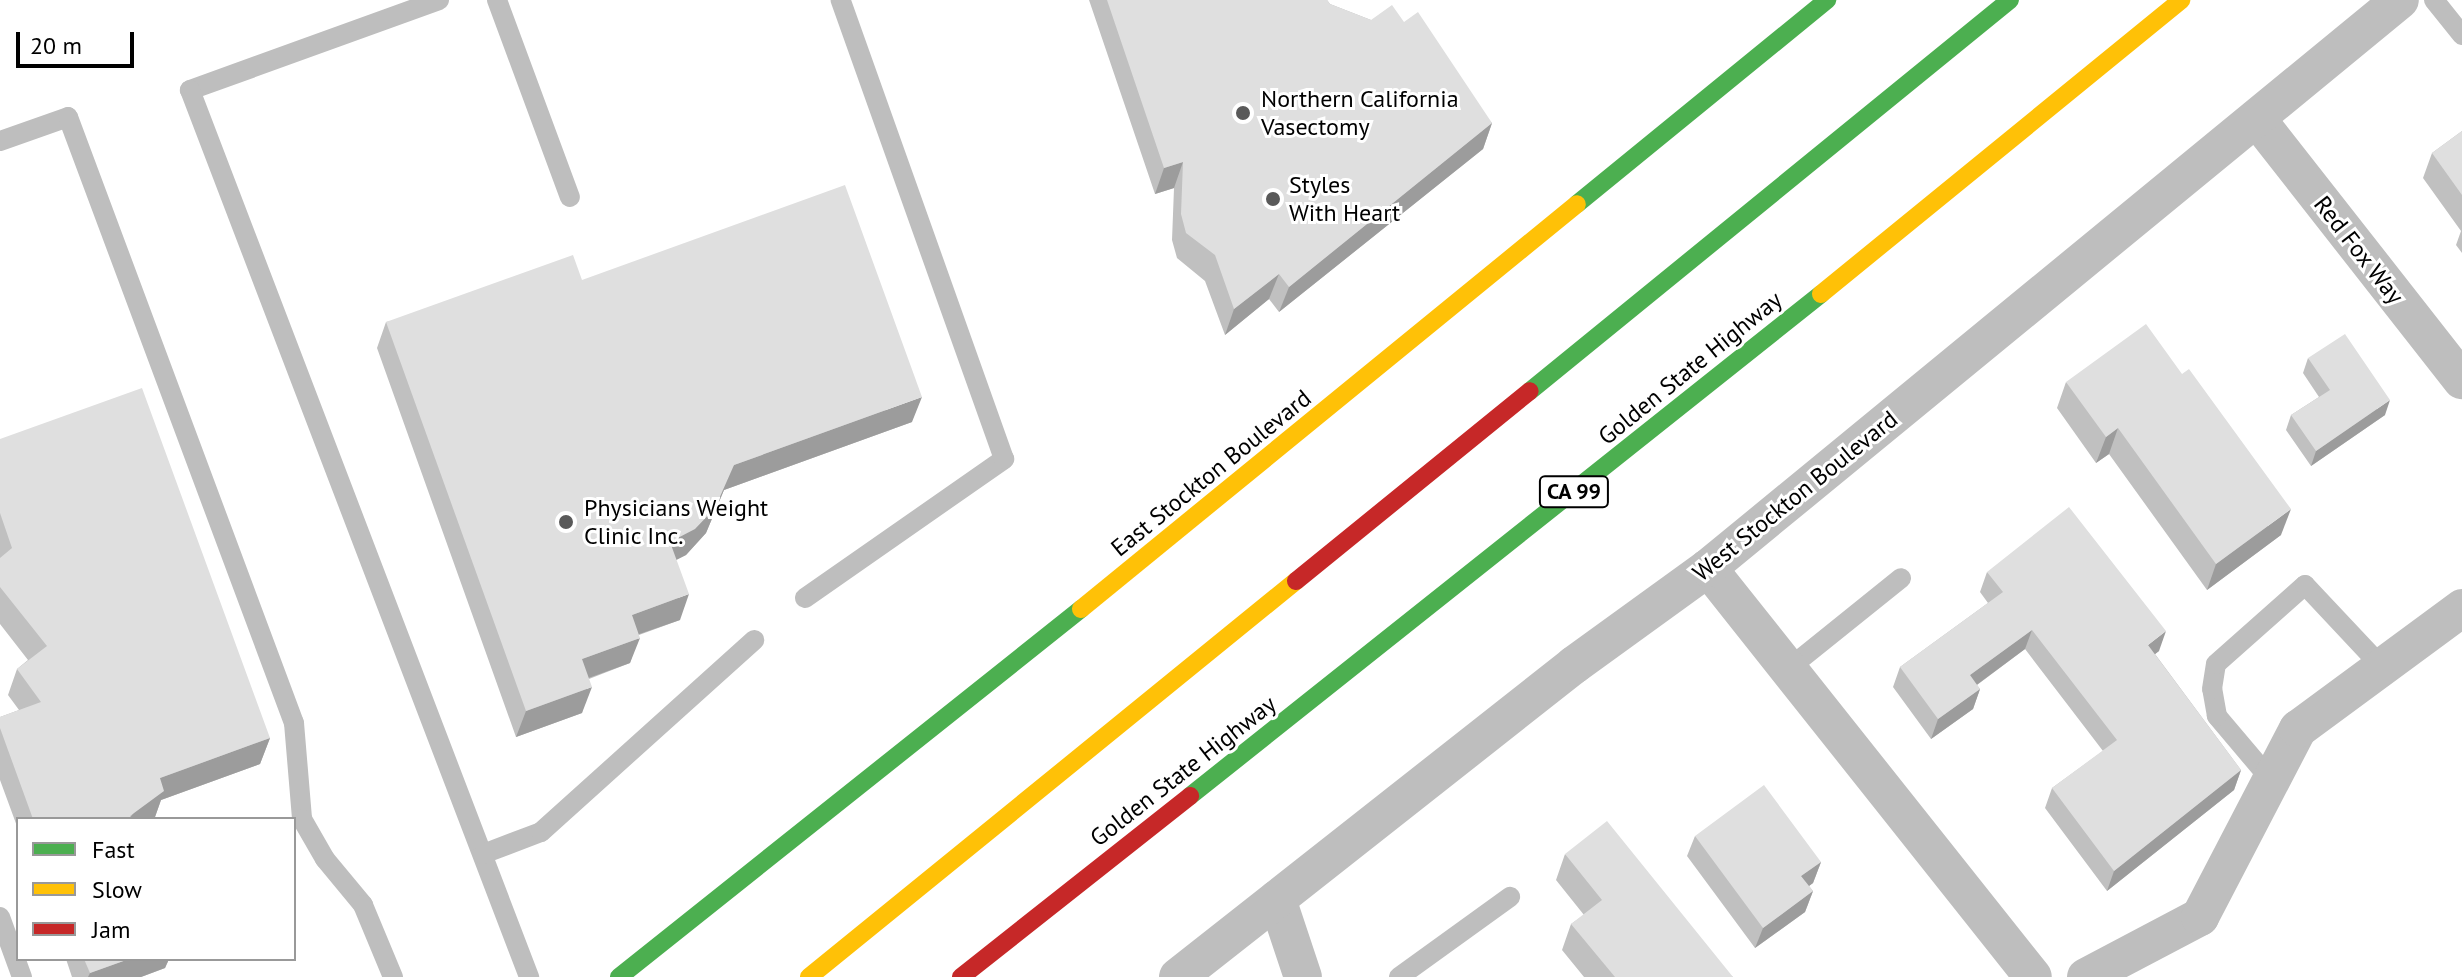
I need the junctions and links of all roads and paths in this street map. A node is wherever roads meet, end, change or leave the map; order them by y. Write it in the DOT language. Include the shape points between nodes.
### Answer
graph roads {
  1 [pos="439,0"];
  2 [pos="497,0"];
  3 [pos="841,0"];
  4 [pos="1827,0"];
  5 [pos="2010,0"];
  6 [pos="2181,0"];
  7 [pos="2400,0"];
  8 [pos="2434,0"];
  9 [pos="2462,35"];
  10 [pos="2257,119"];
  11 [pos="0,141"];
  12 [pos="570,197"];
  13 [pos="2462,380"];
  14 [pos="1708,568"];
  15 [pos="1901,578"];
  16 [pos="805,598"];
  17 [pos="2462,608"];
  18 [pos="754,640"];
  19 [pos="2382,667"];
  20 [pos="1788,669"];
  21 [pos="2271,780"];
  22 [pos="483,854"];
  23 [pos="1510,897"];
  24 [pos="1277,899"];
  25 [pos="0,917"];
  26 [pos="16,961"];
  27 [pos="393,977"];
  28 [pos="529,977"];
  29 [pos="619,977"];
  30 [pos="809,977"];
  31 [pos="961,977"];
  32 [pos="1178,977"];
  33 [pos="1303,977"];
  34 [pos="1399,977"];
  35 [pos="2033,977"];
  36 [pos="2086,977"];
  1 -- 22 [label="lane" via="190,90"];
  2 -- 12 [label="lane"];
  3 -- 16 [label="lane" via="1004,459"];
  4 -- 29 [label="main road, East Stockton Boulevard" via="956,711"];
  5 -- 30 [label="main road"];
  6 -- 31 [label="main road, Golden State Highway / CA 99" via="1720,376"];
  7 -- 10 [label="street, West Stockton Boulevard"];
  8 -- 9 [label="lane"];
  10 -- 13 [label="street, Red Fox Way"];
  10 -- 14 [label="street, West Stockton Boulevard"];
  11 -- 27 [label="lane" via="68,117 294,723 302,819 325,859 363,905"];
  14 -- 20 [label="street"];
  14 -- 24 [label="street, West Stockton Boulevard" via="1574,665"];
  15 -- 20 [label="lane"];
  17 -- 19 [label="street"];
  18 -- 22 [label="lane" via="541,832"];
  19 -- 21 [label="street" via="2298,729"];
  19 -- 21 [label="lane" via="2305,585 2216,664 2212,689 2217,716"];
  20 -- 35 [label="street"];
  21 -- 36 [label="street" via="2200,917"];
  22 -- 28 [label="lane"];
  23 -- 34 [label="lane"];
  24 -- 32 [label="street, West Stockton Boulevard"];
  24 -- 33 [label="street"];
  25 -- 26 [label="lane"];
}
